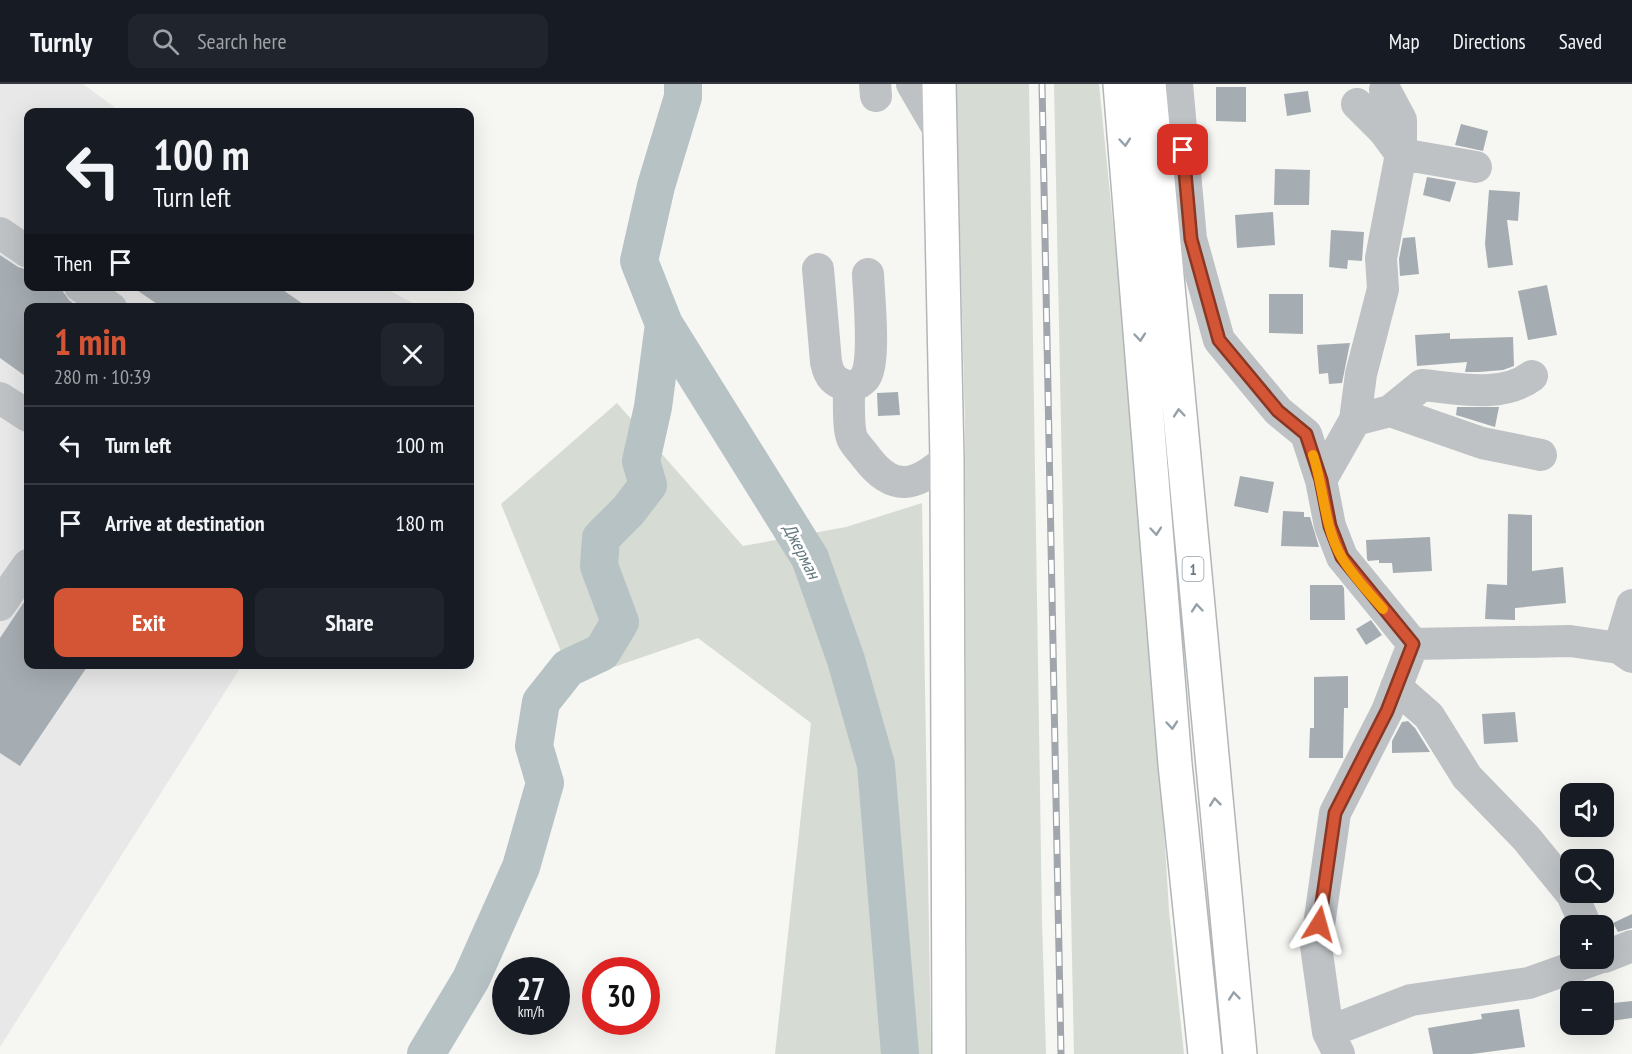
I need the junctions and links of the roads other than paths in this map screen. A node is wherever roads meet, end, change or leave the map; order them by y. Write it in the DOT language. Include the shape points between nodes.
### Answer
graph roads {
  1 [pos="912,84"];
  2 [pos="939,84"];
  3 [pos="1120,84"];
  4 [pos="1149,84"];
  5 [pos="1177,84"];
  6 [pos="1385,90"];
  7 [pos="1357,104"];
  8 [pos="940,132"];
  9 [pos="1401,154"];
  10 [pos="1476,167"];
  11 [pos="0,233"];
  12 [pos="24,249"];
  13 [pos="818,269"];
  14 [pos="868,274"];
  15 [pos="87,291"];
  16 [pos="104,303"];
  17 [pos="1452,373"];
  18 [pos="1532,376"];
  19 [pos="1422,385"];
  20 [pos="849,387"];
  21 [pos="0,398"];
  22 [pos="1390,411"];
  23 [pos="24,413"];
  24 [pos="1355,420"];
  25 [pos="1541,455"];
  26 [pos="947,459"];
  27 [pos="1321,480"];
  28 [pos="24,571"];
  29 [pos="0,605"];
  30 [pos="1632,605"];
  31 [pos="1413,644"];
  32 [pos="1626,652"];
  33 [pos="1396,687"];
  34 [pos="1560,879"];
  35 [pos="1632,946"];
  36 [pos="1614,953"];
  37 [pos="1569,969"];
  38 [pos="1334,1043"];
  39 [pos="949,1054"];
  40 [pos="1205,1054"];
  41 [pos="1240,1054"];
  1 -- 8 [label="street"];
  2 -- 8 [label="main road"];
  3 -- 40 [label="main road, 1, one-way" via="1175,764"];
  41 -- 4 [label="main road, 1, one-way"];
  5 -- 27 [label="street" via="1191,239 1219,340 1278,411 1306,434"];
  6 -- 9 [label="street" via="1401,120"];
  7 -- 9 [label="street"];
  8 -- 26 [label="main road"];
  9 -- 10 [label="street"];
  9 -- 24 [label="street" via="1381,258 1383,289 1361,374"];
  11 -- 12 [label="street"];
  13 -- 20 [label="street" via="828,374 836,383"];
  14 -- 20 [label="street" via="870,360 867,375"];
  15 -- 16 [label="street"];
  17 -- 19 [label="street"];
  18 -- 19 [label="street" via="1519,386 1499,390"];
  19 -- 22 [label="street"];
  20 -- 26 [label="street" via="852,437 878,472 900,483 916,481 930,475"];
  21 -- 23 [label="street"];
  22 -- 24 [label="street"];
  22 -- 25 [label="street" via="1482,443"];
  24 -- 27 [label="street"];
  26 -- 39 [label="main road"];
  27 -- 31 [label="street" via="1330,526 1342,557"];
  28 -- 29 [label="street"];
  30 -- 32 [label="street"];
  31 -- 32 [label="street" via="1570,641"];
  31 -- 33 [label="street"];
  33 -- 34 [label="street" via="1429,716 1467,777"];
  33 -- 38 [label="street" via="1335,813 1316,946"];
  35 -- 36 [label="street"];
  37 -- 38 [label="street" via="1528,983 1411,1000"];
}
